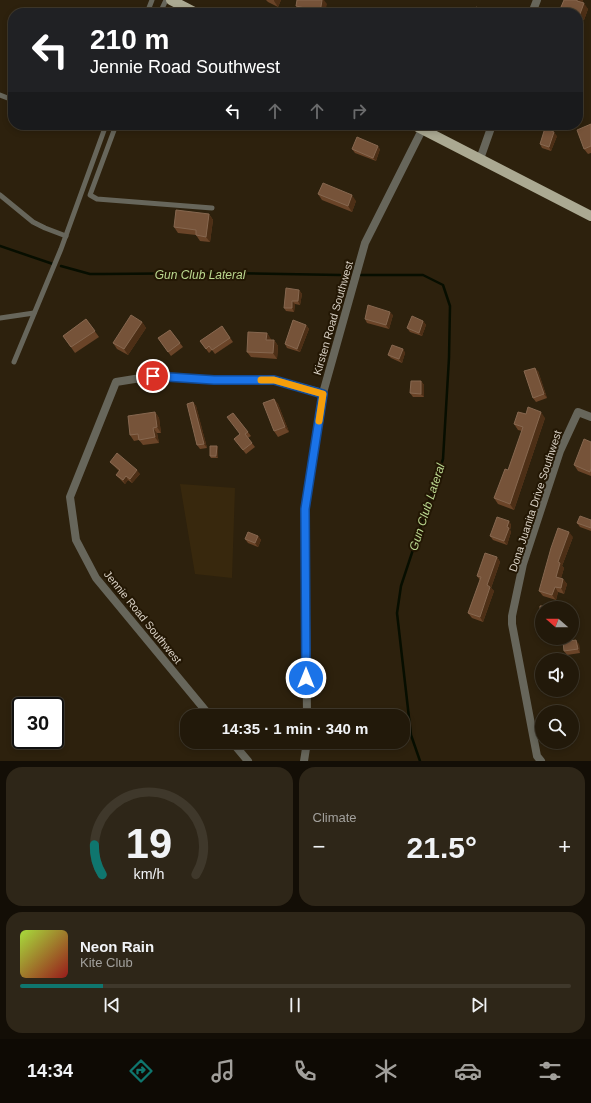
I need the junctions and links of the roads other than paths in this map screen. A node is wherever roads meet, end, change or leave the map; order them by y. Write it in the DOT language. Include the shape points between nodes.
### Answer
graph roads {
  1 [pos="171,0"];
  2 [pos="186,8"];
  3 [pos="105,130"];
  4 [pos="114,130"];
  5 [pos="417,130"];
  6 [pos="424,130"];
  7 [pos="490,130"];
  8 [pos="480,159"];
  9 [pos="0,195"];
  10 [pos="212,208"];
  11 [pos="591,216"];
  12 [pos="66,236"];
  13 [pos="34,313"];
  14 [pos="0,318"];
  15 [pos="14,362"];
  16 [pos="323,394"];
  17 [pos="591,417"];
  18 [pos="204,709"];
  19 [pos="307,709"];
  20 [pos="238,749"];
  21 [pos="306,749"];
  22 [pos="248,761"];
  23 [pos="304,761"];
  24 [pos="541,761"];
  1 -- 2 [label="main road"];
  3 -- 12 [label="lane"];
  4 -- 10 [label="lane" via="90,195 98,199"];
  5 -- 16 [label="street, Kirsten Road Southwest" via="365,243"];
  6 -- 8 [label="main road"];
  7 -- 8 [label="street"];
  8 -- 11 [label="main road"];
  9 -- 12 [label="lane" via="33,222"];
  12 -- 13 [label="lane"];
  13 -- 14 [label="lane"];
  13 -- 15 [label="lane"];
  16 -- 18 [label="street, Jennie Road Southwest" via="274,380 153,376 116,382 70,497 76,540 96,578"];
  16 -- 19 [label="street, Kirsten Road Southwest" via="305,509"];
  17 -- 24 [label="street, Dona Juanita Drive Southwest" via="578,412 560,451 526,556 512,616 537,756"];
  20 -- 22 [label="street"];
  21 -- 23 [label="street"];
}
